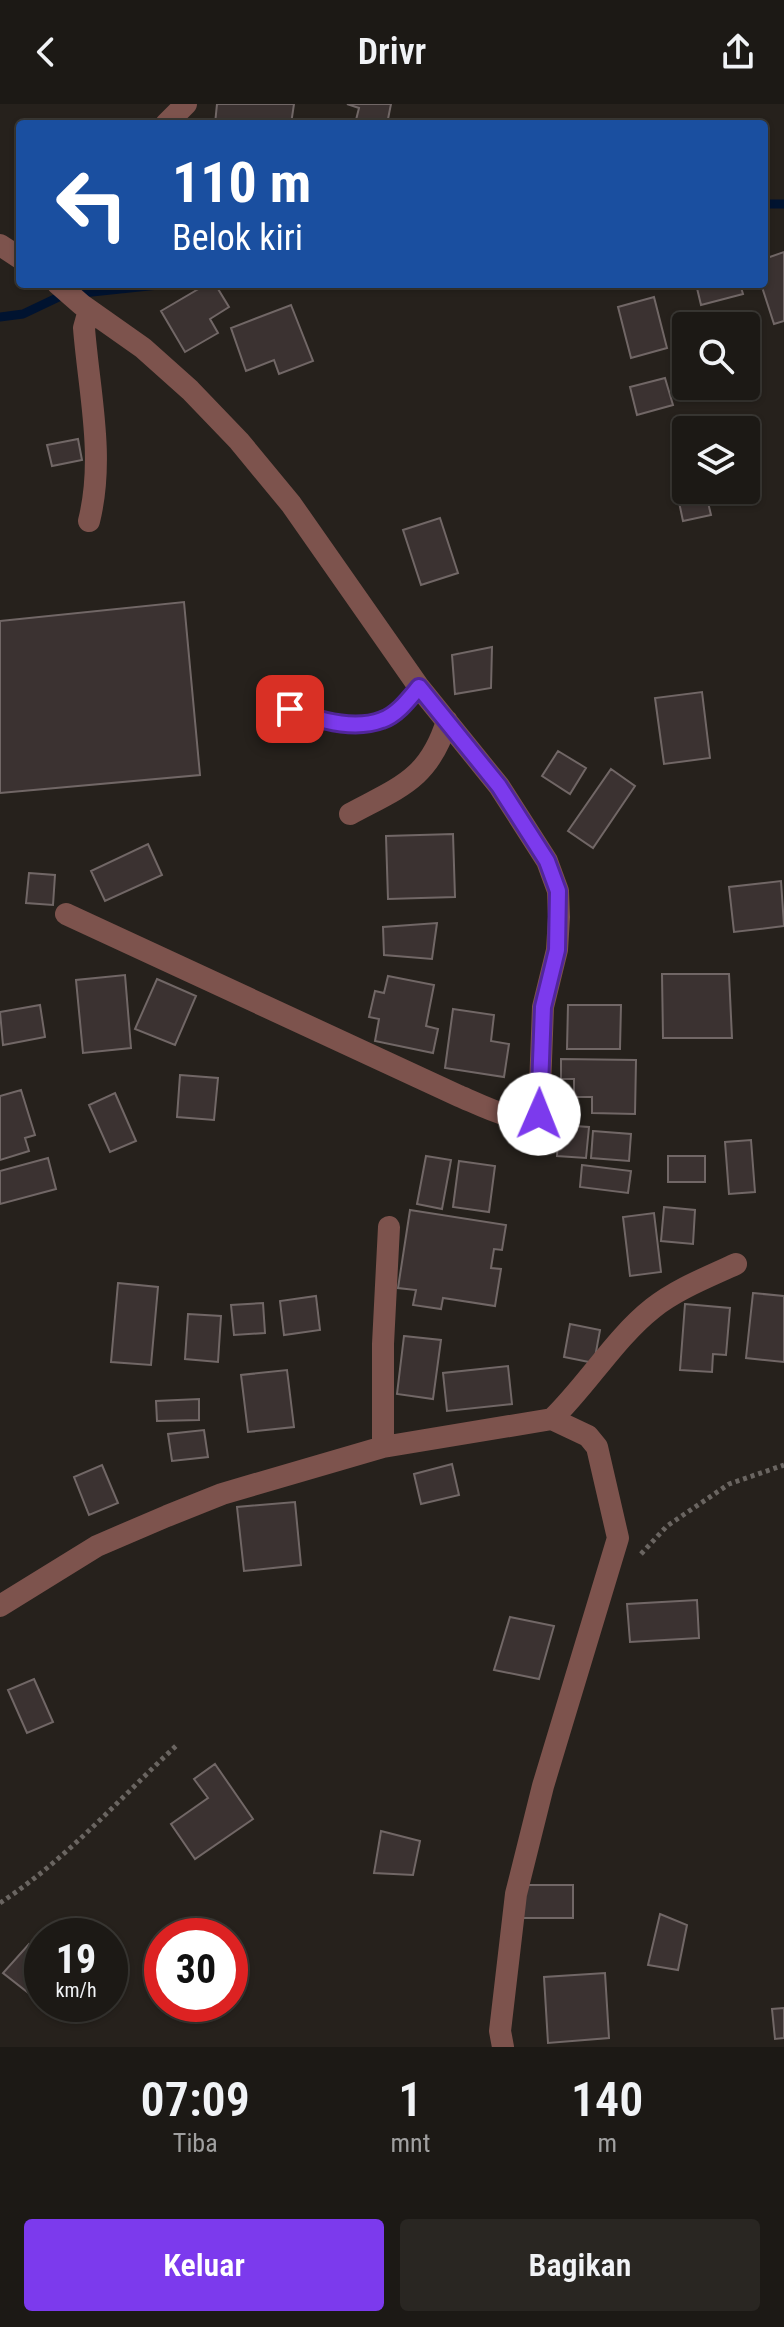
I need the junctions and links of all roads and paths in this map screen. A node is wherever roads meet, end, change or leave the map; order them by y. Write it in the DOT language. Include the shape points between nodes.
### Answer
graph roads {
  1 [pos="186,104"];
  2 [pos="170,120"];
  3 [pos="63,288"];
  4 [pos="86,308"];
  5 [pos="89,521"];
  6 [pos="419,687"];
  7 [pos="268,701"];
  8 [pos="447,721"];
  9 [pos="350,814"];
  10 [pos="66,914"];
  11 [pos="389,1227"];
  12 [pos="736,1264"];
  13 [pos="552,1419"];
  14 [pos="383,1447"];
  15 [pos="784,1465"];
  16 [pos="635,1561"];
  17 [pos="0,1606"];
  18 [pos="178,1744"];
  19 [pos="0,1903"];
  20 [pos="503,2047"];
  1 -- 2 [label="street"];
  3 -- 4 [label="street"];
  4 -- 5 [label="street" via="97,449"];
  4 -- 6 [label="street" via="143,348 239,441 291,504"];
  6 -- 7 [label="lane" via="383,720 361,724 311,718"];
  6 -- 8 [label="street"];
  8 -- 9 [label="street" via="430,761 409,782"];
  8 -- 10 [label="street" via="499,786 547,861 558,891 557,950 543,1007 539,1114 533,1119 459,1096"];
  11 -- 14 [label="street"];
  12 -- 13 [label="street" via="653,1308"];
  13 -- 14 [label="street"];
  13 -- 20 [label="street" via="588,1436 597,1447 618,1538 516,1894 500,2031"];
  14 -- 17 [label="street" via="222,1494 167,1516 97,1546"];
  15 -- 16 [label="path" via="729,1484 667,1526"];
  18 -- 19 [label="path" via="79,1842"];
}
